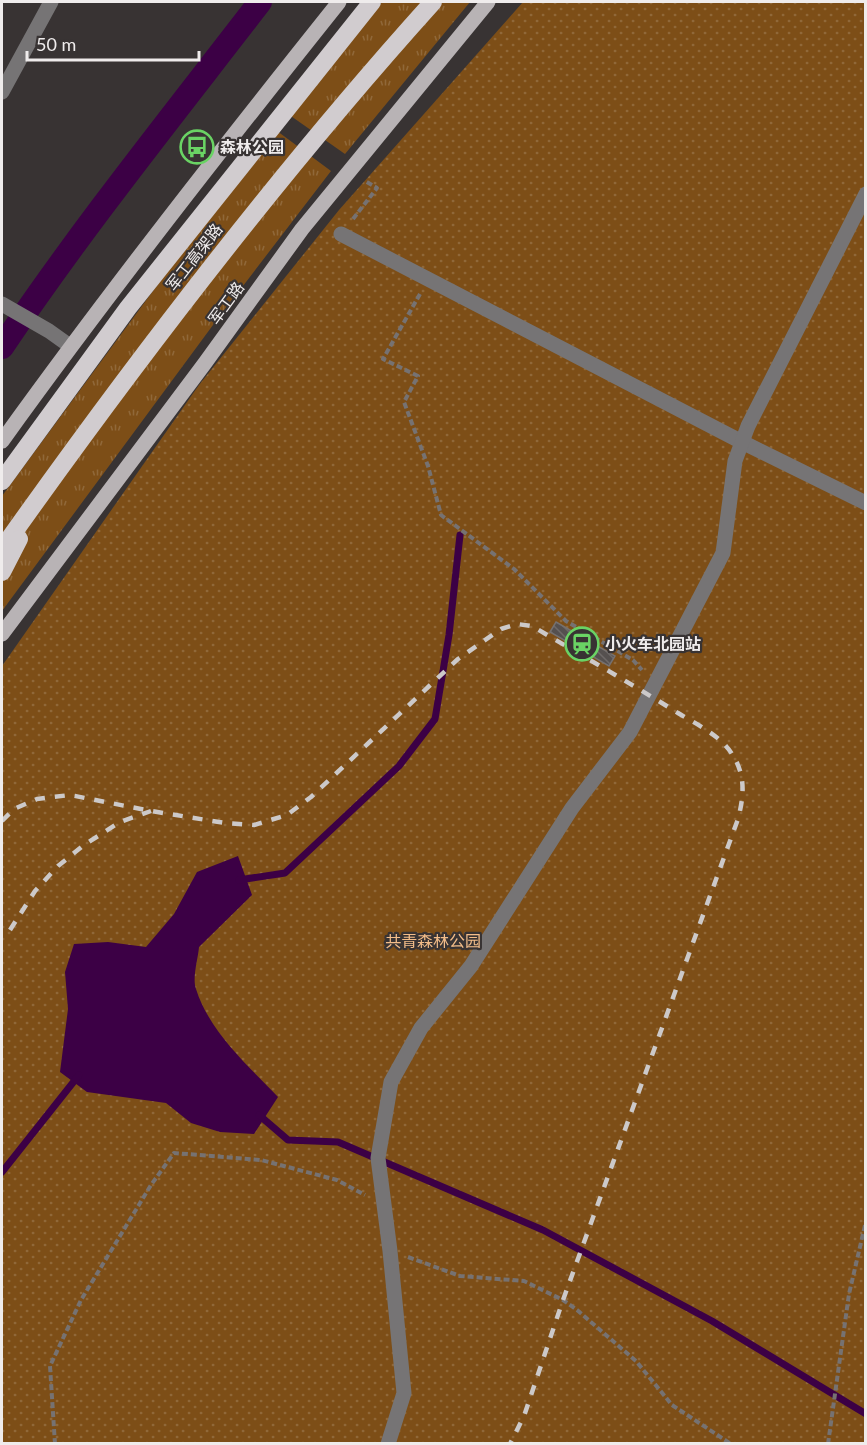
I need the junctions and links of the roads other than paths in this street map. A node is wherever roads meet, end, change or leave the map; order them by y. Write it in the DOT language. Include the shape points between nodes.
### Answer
graph roads {
  1 [pos="51,2"];
  2 [pos="339,2"];
  3 [pos="372,2"];
  4 [pos="433,2"];
  5 [pos="488,2"];
  6 [pos="2,92"];
  7 [pos="866,194"];
  8 [pos="342,234"];
  9 [pos="2,304"];
  10 [pos="70,346"];
  11 [pos="67,390"];
  12 [pos="2,441"];
  13 [pos="742,442"];
  14 [pos="2,459"];
  15 [pos="2,481"];
  16 [pos="45,488"];
  17 [pos="866,503"];
  18 [pos="2,549"];
  19 [pos="2,572"];
  20 [pos="2,634"];
  21 [pos="388,1443"];
  1 -- 6 [label="street"];
  2 -- 10 [label="main road"];
  3 -- 11 [label="highway, 军工高架路"];
  4 -- 16 [label="highway, 军工高架路" via="220,254"];
  5 -- 20 [label="main road, 军工路" via="302,229"];
  7 -- 13 [label="street"];
  8 -- 13 [label="street"];
  9 -- 10 [label="street"];
  10 -- 12 [label="main road"];
  11 -- 14 [label="highway"];
  11 -- 15 [label="highway, 军工高架路"];
  13 -- 17 [label="street"];
  13 -- 21 [label="street" via="735,461 723,553 630,732 572,808 471,966 421,1028 391,1082 378,1158 404,1393"];
  16 -- 18 [label="highway, 军工高架路"];
  16 -- 19 [label="highway"];
}
